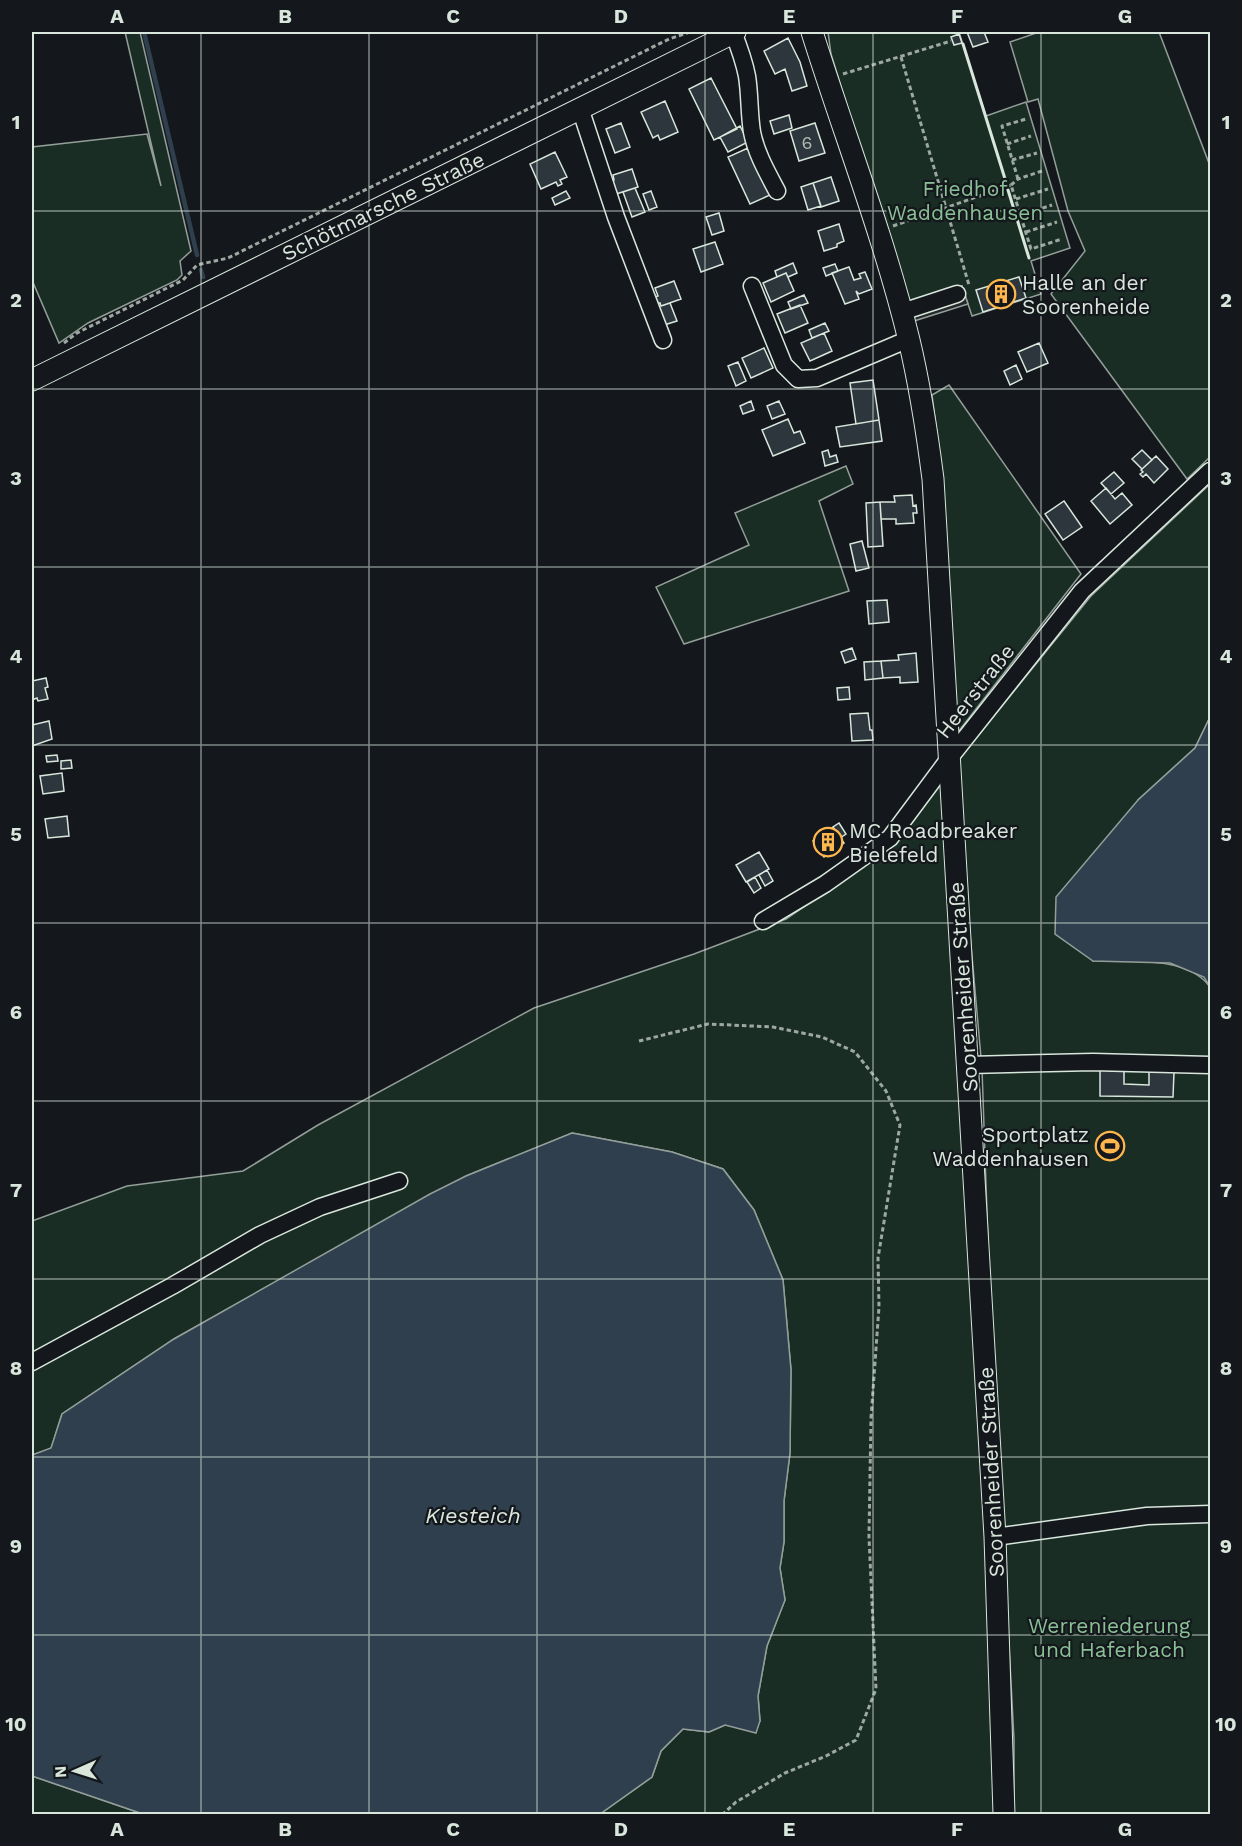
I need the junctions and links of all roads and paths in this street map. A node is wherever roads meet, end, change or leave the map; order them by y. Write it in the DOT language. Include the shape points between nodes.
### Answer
graph roads {
  1 [pos="690,32"];
  2 [pos="734,32"];
  3 [pos="812,32"];
  4 [pos="951,41"];
  5 [pos="901,57"];
  6 [pos="827,79"];
  7 [pos="580,108"];
  8 [pos="1026,119"];
  9 [pos="1031,136"];
  10 [pos="1007,144"];
  11 [pos="1037,153"];
  12 [pos="1012,160"];
  13 [pos="1042,171"];
  14 [pos="1018,179"];
  15 [pos="1011,185"];
  16 [pos="1048,189"];
  17 [pos="777,191"];
  18 [pos="1016,199"];
  19 [pos="1052,205"];
  20 [pos="946,208"];
  21 [pos="1021,215"];
  22 [pos="1057,222"];
  23 [pos="877,231"];
  24 [pos="1026,232"];
  25 [pos="1062,239"];
  26 [pos="752,286"];
  27 [pos="957,294"];
  28 [pos="902,312"];
  29 [pos="909,339"];
  30 [pos="663,340"];
  31 [pos="63,344"];
  32 [pos="32,380"];
  33 [pos="1210,471"];
  34 [pos="948,760"];
  35 [pos="763,921"];
  36 [pos="639,1041"];
  37 [pos="969,1065"];
  38 [pos="1210,1065"];
  39 [pos="399,1181"];
  40 [pos="32,1362"];
  41 [pos="1210,1514"];
  42 [pos="995,1538"];
  43 [pos="723,1815"];
  44 [pos="1004,1815"];
  1 -- 31 [label="path" via="228,258 197,264 183,280 77,333"];
  2 -- 7 [label="main road, Schötmarsche Straße"];
  2 -- 17 [label="street" via="747,78 748,107 759,156"];
  3 -- 6 [label="main road, Soorenheider Straße"];
  4 -- 5 [label="path"];
  5 -- 6 [label="path"];
  5 -- 20 [label="path"];
  6 -- 23 [label="main road, Soorenheider Straße"];
  7 -- 30 [label="street"];
  7 -- 32 [label="main road, Schötmarsche Straße"];
  8 -- 10 [label="path" via="1002,126"];
  9 -- 10 [label="path"];
  10 -- 12 [label="path"];
  11 -- 12 [label="path"];
  12 -- 14 [label="path"];
  13 -- 14 [label="path"];
  14 -- 15 [label="path"];
  15 -- 18 [label="path"];
  15 -- 20 [label="path"];
  16 -- 18 [label="path"];
  18 -- 21 [label="path"];
  19 -- 21 [label="path"];
  20 -- 23 [label="path"];
  20 -- 27 [label="path" via="971,290"];
  21 -- 24 [label="path"];
  22 -- 24 [label="path"];
  23 -- 28 [label="main road, Soorenheider Straße"];
  24 -- 25 [label="path" via="1031,249"];
  26 -- 29 [label="street" via="784,366 798,379 817,378"];
  27 -- 28 [label="street"];
  28 -- 29 [label="main road, Soorenheider Straße"];
  29 -- 34 [label="main road, Soorenheider Straße" via="925,411 933,479"];
  33 -- 34 [label="street, Heerstraße" via="1082,591"];
  34 -- 35 [label="street, Heerstraße" via="890,838"];
  34 -- 37 [label="main road, Soorenheider Straße"];
  36 -- 43 [label="path" via="708,1024 773,1028 822,1037 855,1052 886,1091 900,1125 878,1258 879,1307 871,1418 869,1537 876,1689 856,1740 785,1773 736,1802"];
  37 -- 38 [label="street"];
  37 -- 42 [label="main road, Soorenheider Straße"];
  39 -- 40 [label="street" via="320,1207 260,1235"];
  41 -- 42 [label="street" via="1147,1516"];
  42 -- 44 [label="main road, Soorenheider Straße"];
}
